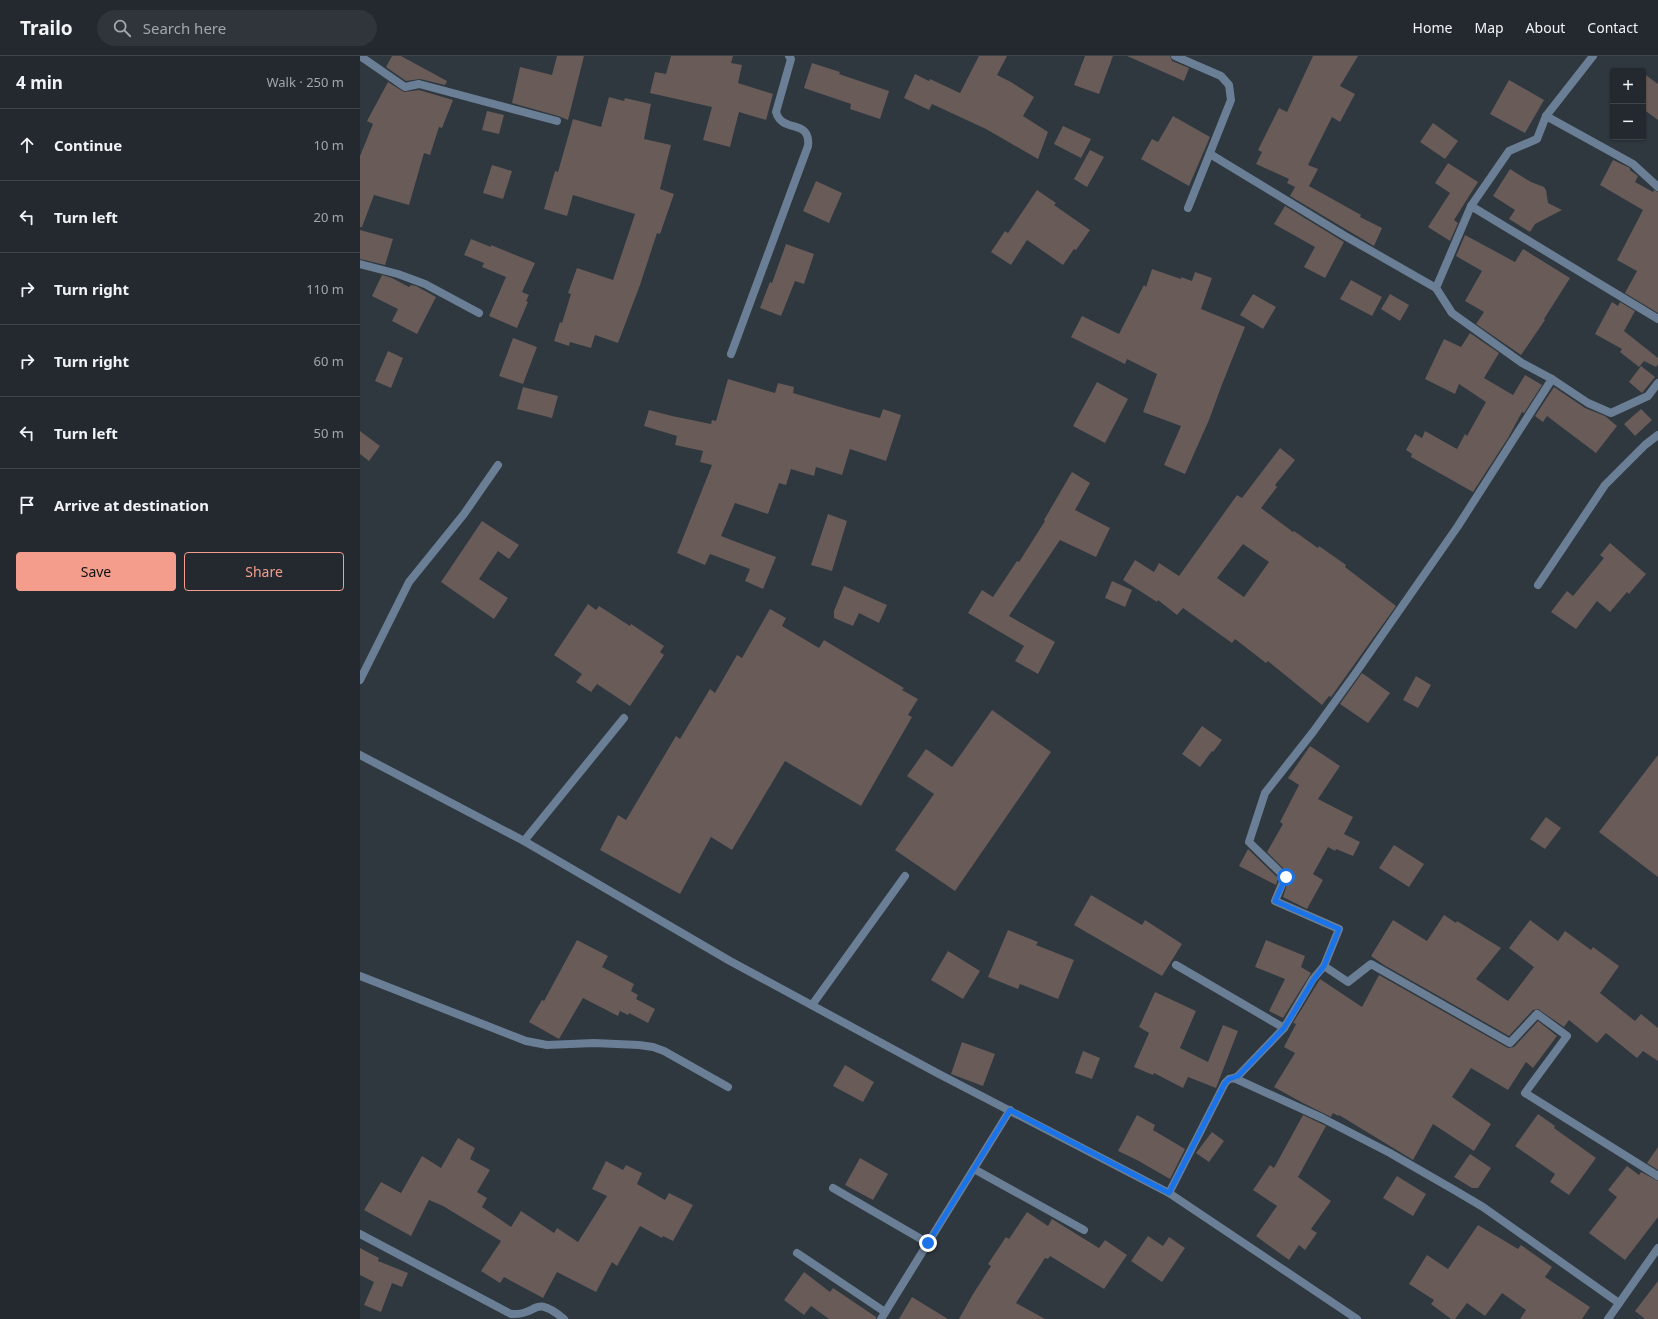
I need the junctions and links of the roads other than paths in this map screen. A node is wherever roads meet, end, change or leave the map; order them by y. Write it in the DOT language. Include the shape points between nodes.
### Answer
graph roads {
  1 [pos="360,56"];
  2 [pos="1176,56"];
  3 [pos="1593,56"];
  4 [pos="791,57"];
  5 [pos="1546,116"];
  6 [pos="557,121"];
  7 [pos="1210,154"];
  8 [pos="1658,187"];
  9 [pos="1472,206"];
  10 [pos="1188,208"];
  11 [pos="360,264"];
  12 [pos="1436,288"];
  13 [pos="479,313"];
  14 [pos="1658,319"];
  15 [pos="731,354"];
  16 [pos="1552,380"];
  17 [pos="1658,383"];
  18 [pos="1658,435"];
  19 [pos="498,465"];
  20 [pos="1538,585"];
  21 [pos="360,680"];
  22 [pos="624,718"];
  23 [pos="360,755"];
  24 [pos="524,841"];
  25 [pos="905,876"];
  26 [pos="1176,965"];
  27 [pos="1324,966"];
  28 [pos="360,976"];
  29 [pos="812,1005"];
  30 [pos="1284,1028"];
  31 [pos="1234,1078"];
  32 [pos="728,1087"];
  33 [pos="1010,1110"];
  34 [pos="974,1169"];
  35 [pos="1658,1176"];
  36 [pos="834,1188"];
  37 [pos="1169,1193"];
  38 [pos="1084,1230"];
  39 [pos="360,1234"];
  40 [pos="928,1243"];
  41 [pos="1658,1248"];
  42 [pos="797,1253"];
  43 [pos="1619,1303"];
  44 [pos="883,1316"];
  45 [pos="564,1319"];
  46 [pos="1357,1319"];
  47 [pos="1608,1319"];
  1 -- 6 [label="street" via="405,87 419,84"];
  2 -- 7 [label="street" via="1221,76 1229,85 1231,100"];
  3 -- 5 [label="street"];
  4 -- 15 [label="street" via="776,112 782,122 805,131 809,137 808,146"];
  5 -- 8 [label="street" via="1633,164"];
  5 -- 9 [label="street" via="1537,139 1509,152"];
  7 -- 10 [label="street"];
  7 -- 12 [label="street"];
  9 -- 12 [label="street"];
  9 -- 14 [label="street"];
  11 -- 13 [label="street" via="425,284"];
  12 -- 16 [label="street" via="1452,313 1522,363"];
  16 -- 17 [label="street" via="1588,403 1611,413 1648,396"];
  16 -- 27 [label="street" via="1458,526 1355,674 1265,793 1249,842 1286,877 1275,901 1339,929"];
  18 -- 20 [label="street" via="1605,485"];
  19 -- 21 [label="street" via="464,514 409,582"];
  22 -- 24 [label="street"];
  23 -- 24 [label="street"];
  24 -- 29 [label="street" via="730,961"];
  25 -- 29 [label="street"];
  26 -- 30 [label="street"];
  27 -- 30 [label="street"];
  27 -- 35 [label="street" via="1348,982 1372,964 1510,1043 1537,1014 1567,1036 1525,1093"];
  28 -- 32 [label="street" via="526,1041 547,1045 594,1043 652,1047 664,1051"];
  29 -- 33 [label="street"];
  30 -- 31 [label="street"];
  31 -- 37 [label="street" via="1225,1083"];
  31 -- 43 [label="street" via="1322,1118 1456,1190"];
  33 -- 34 [label="street"];
  33 -- 37 [label="street"];
  34 -- 38 [label="street"];
  34 -- 40 [label="street"];
  36 -- 40 [label="street"];
  37 -- 46 [label="street"];
  39 -- 45 [label="street" via="511,1314 543,1306"];
  40 -- 44 [label="street"];
  41 -- 43 [label="street"];
  42 -- 44 [label="street"];
  43 -- 47 [label="street"];
}
